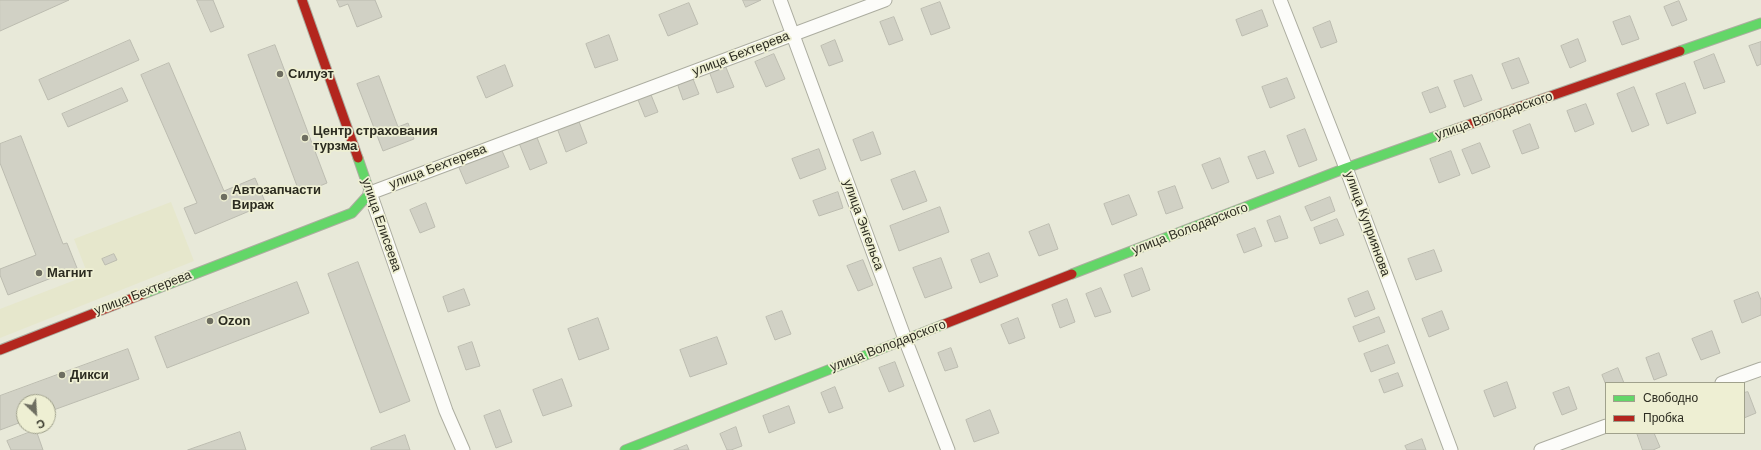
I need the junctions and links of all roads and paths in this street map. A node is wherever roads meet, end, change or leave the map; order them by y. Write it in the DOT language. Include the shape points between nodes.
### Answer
graph roads {
  1 [pos="302,0"];
  2 [pos="780,0"];
  3 [pos="885,0"];
  4 [pos="1280,0"];
  5 [pos="1761,23"];
  6 [pos="794,34"];
  7 [pos="1346,168"];
  8 [pos="370,193"];
  9 [pos="905,339"];
  10 [pos="0,350"];
  11 [pos="1761,368"];
  12 [pos="1725,382"];
  13 [pos="1605,426"];
  14 [pos="462,450"];
  15 [pos="625,450"];
  16 [pos="948,450"];
  17 [pos="1451,450"];
  18 [pos="1541,450"];
  1 -- 8 [label="street, улица Елисеева"];
  2 -- 6 [label="street, улица Энгельса"];
  3 -- 6 [label="street, улица Бехтерева"];
  4 -- 7 [label="street, улица Куприянова"];
  5 -- 7 [label="street, улица Володарского"];
  6 -- 8 [label="street, улица Бехтерева"];
  6 -- 9 [label="street, улица Энгельса"];
  7 -- 9 [label="street, улица Володарского"];
  7 -- 17 [label="street, улица Куприянова"];
  8 -- 10 [label="street, улица Бехтерева" via="352,213"];
  8 -- 14 [label="street, улица Елисеева" via="446,412"];
  9 -- 15 [label="street, улица Володарского"];
  9 -- 16 [label="street, улица Энгельса"];
  11 -- 12 [label="street"];
  13 -- 18 [label="street"];
}
